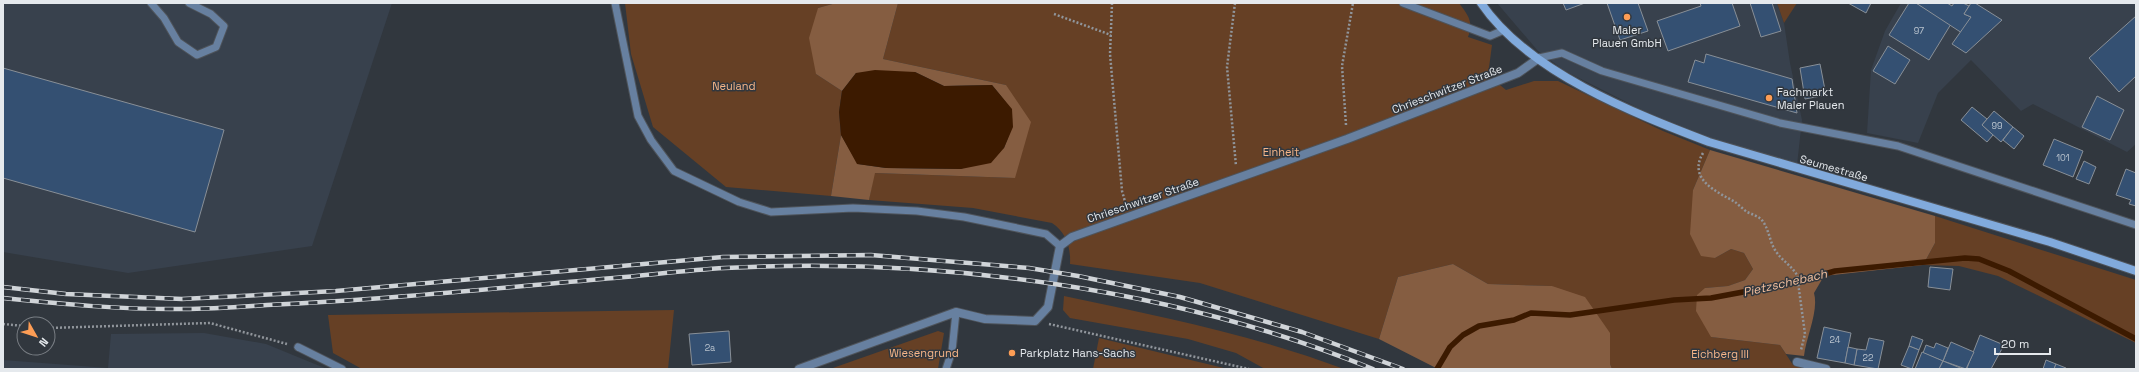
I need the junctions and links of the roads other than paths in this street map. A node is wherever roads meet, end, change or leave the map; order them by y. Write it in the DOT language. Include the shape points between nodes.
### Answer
graph roads {
  1 [pos="151,3"];
  2 [pos="189,3"];
  3 [pos="615,3"];
  4 [pos="1404,3"];
  5 [pos="1481,3"];
  6 [pos="1504,30"];
  7 [pos="1539,58"];
  8 [pos="2136,225"];
  9 [pos="1060,246"];
  10 [pos="2136,271"];
  11 [pos="956,312"];
  12 [pos="298,347"];
  13 [pos="1797,362"];
  14 [pos="342,369"];
  15 [pos="799,369"];
  16 [pos="946,369"];
  17 [pos="1826,369"];
  1 -- 2 [label="lane" via="164,18 178,42 197,55 216,47 224,26 211,14"];
  3 -- 9 [label="lane" via="638,116 651,140 674,171 739,202 771,212 853,208 964,216 1046,234"];
  4 -- 6 [label="lane" via="1490,36"];
  5 -- 6 [label="street, Seumestraße"];
  6 -- 7 [label="street, Seumestraße"];
  7 -- 8 [label="lane" via="1562,53 1602,71 1780,123 1898,146"];
  7 -- 9 [label="street, Chrieschwitzer Straße" via="1518,73 1347,139 1072,236"];
  7 -- 10 [label="street, Seumestraße" via="1563,76 1627,109 1709,142 2050,242"];
  9 -- 11 [label="street" via="1048,307 1035,321 985,319"];
  11 -- 15 [label="street"];
  11 -- 16 [label="lane" via="952,351"];
  12 -- 14 [label="lane"];
  13 -- 17 [label="street"];
}
